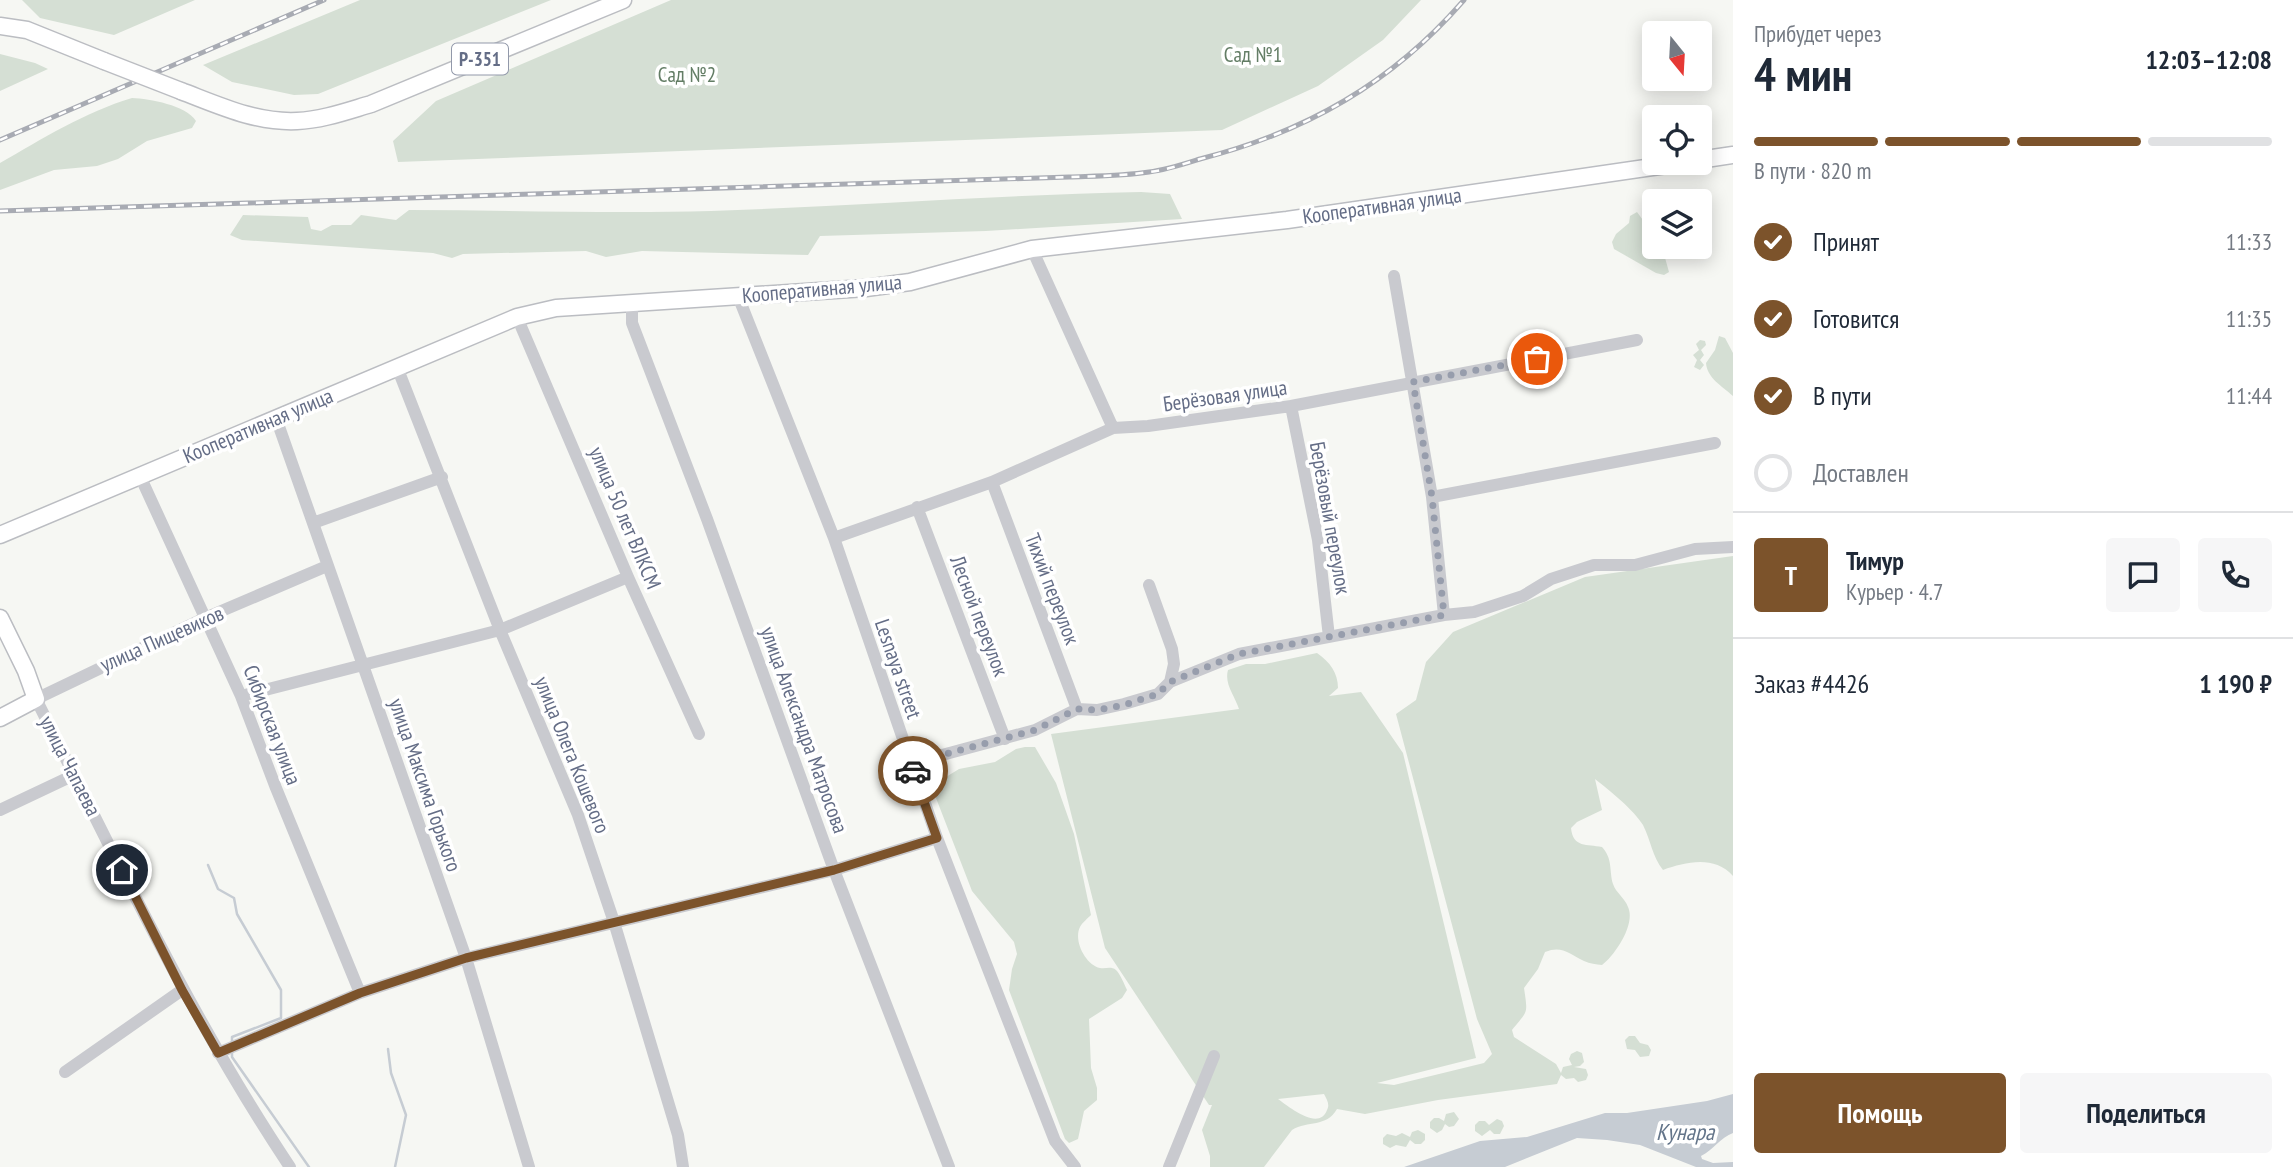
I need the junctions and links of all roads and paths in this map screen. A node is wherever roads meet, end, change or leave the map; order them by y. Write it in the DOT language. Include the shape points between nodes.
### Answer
graph roads {
  1 [pos="623,0"];
  2 [pos="0,26"];
  3 [pos="1733,155"];
  4 [pos="1712,158"];
  5 [pos="1642,169"];
  6 [pos="1032,249"];
  7 [pos="1394,276"];
  8 [pos="738,296"];
  9 [pos="632,304"];
  10 [pos="517,317"];
  11 [pos="1637,340"];
  12 [pos="397,368"];
  13 [pos="1413,382"];
  14 [pos="1291,406"];
  15 [pos="276,418"];
  16 [pos="1113,428"];
  17 [pos="1715,443"];
  18 [pos="140,476"];
  19 [pos="442,477"];
  20 [pos="992,482"];
  21 [pos="1432,497"];
  22 [pos="917,508"];
  23 [pos="313,523"];
  24 [pos="0,535"];
  25 [pos="834,538"];
  26 [pos="1733,547"];
  27 [pos="327,566"];
  28 [pos="628,577"];
  29 [pos="1149,585"];
  30 [pos="1444,615"];
  31 [pos="0,618"];
  32 [pos="205,618"];
  33 [pos="500,630"];
  34 [pos="1329,637"];
  35 [pos="363,665"];
  36 [pos="1170,682"];
  37 [pos="241,696"];
  38 [pos="36,699"];
  39 [pos="1077,709"];
  40 [pos="0,718"];
  41 [pos="699,734"];
  42 [pos="1005,739"];
  43 [pos="906,752"];
  44 [pos="74,775"];
  45 [pos="0,810"];
  46 [pos="937,838"];
  47 [pos="834,870"];
  48 [pos="614,922"];
  49 [pos="466,958"];
  50 [pos="182,990"];
  51 [pos="360,993"];
  52 [pos="218,1053"];
  53 [pos="1214,1056"];
  54 [pos="65,1072"];
  55 [pos="290,1167"];
  56 [pos="529,1167"];
  57 [pos="683,1167"];
  58 [pos="949,1167"];
  59 [pos="1075,1167"];
  60 [pos="1169,1167"];
  1 -- 2 [label="main road, Р-351, bridge" via="371,104 296,121 239,113 27,30"];
  3 -- 4 [label="main road"];
  5 -- 6 [label="main road, Кооперативная улица" via="1287,220"];
  6 -- 8 [label="main road, Кооперативная улица" via="910,282"];
  6 -- 16 [label="street"];
  7 -- 13 [label="street"];
  8 -- 9 [label="main road, Кооперативная улица"];
  8 -- 25 [label="street, Lesnaya street"];
  9 -- 10 [label="main road, Кооперативная улица" via="556,307"];
  9 -- 47 [label="street, улица Александра Матросова" via="632,323"];
  10 -- 12 [label="main road, Кооперативная улица"];
  10 -- 28 [label="street, улица 50 лет ВЛКСМ"];
  11 -- 13 [label="street, Берёзовая улица"];
  12 -- 15 [label="main road, Кооперативная улица"];
  12 -- 19 [label="street, улица Олега Кошевого"];
  13 -- 14 [label="street, Берёзовая улица"];
  13 -- 21 [label="street"];
  14 -- 16 [label="street, Берёзовая улица"];
  14 -- 34 [label="street, Берёзовый переулок" via="1318,540"];
  15 -- 18 [label="main road, Кооперативная улица"];
  15 -- 23 [label="street, улица Максима Горького"];
  16 -- 20 [label="street, Берёзовая улица"];
  17 -- 21 [label="street"];
  18 -- 24 [label="main road, Кооперативная улица"];
  18 -- 32 [label="street, Сибирская улица"];
  19 -- 23 [label="street"];
  19 -- 33 [label="street, улица Олега Кошевого"];
  20 -- 22 [label="street, Берёзовая улица"];
  20 -- 39 [label="street, Тихий переулок"];
  21 -- 30 [label="street"];
  22 -- 25 [label="street, Берёзовая улица"];
  22 -- 42 [label="street, Лесной переулок"];
  23 -- 27 [label="street, улица Максима Горького"];
  25 -- 43 [label="street, Lesnaya street"];
  26 -- 30 [label="street" via="1695,549 1635,565 1594,565 1551,579 1511,600 1474,612"];
  27 -- 32 [label="street, улица Пищевиков"];
  27 -- 35 [label="street, улица Максима Горького"];
  28 -- 33 [label="street"];
  28 -- 41 [label="street, улица 50 лет ВЛКСМ"];
  29 -- 36 [label="street" via="1172,649"];
  30 -- 34 [label="street"];
  31 -- 38 [label="main road, улица Чапаева"];
  32 -- 37 [label="street, Сибирская улица"];
  32 -- 38 [label="street, улица Пищевиков"];
  33 -- 35 [label="street"];
  33 -- 48 [label="street, улица Олега Кошевого" via="578,815"];
  34 -- 36 [label="street" via="1239,654"];
  35 -- 37 [label="street"];
  35 -- 49 [label="street, улица Максима Горького"];
  36 -- 39 [label="street" via="1158,694 1124,705"];
  37 -- 51 [label="street, Сибирская улица"];
  38 -- 40 [label="main road, улица Пищевиков"];
  38 -- 44 [label="street, улица Чапаева"];
  39 -- 42 [label="street"];
  42 -- 43 [label="street" via="942,755"];
  43 -- 46 [label="street, Lesnaya street"];
  44 -- 45 [label="street"];
  44 -- 50 [label="street, улица Чапаева"];
  46 -- 47 [label="street"];
  46 -- 59 [label="street, Lesnaya street" via="1055,1141"];
  47 -- 48 [label="street"];
  47 -- 58 [label="street, улица Александра Матросова"];
  48 -- 49 [label="street"];
  48 -- 57 [label="street, улица Олега Кошевого" via="678,1135"];
  49 -- 51 [label="street"];
  49 -- 56 [label="street, улица Максима Горького"];
  50 -- 52 [label="street, улица Чапаева"];
  50 -- 54 [label="street"];
  51 -- 52 [label="street"];
  52 -- 55 [label="street, улица Чапаева"];
  53 -- 60 [label="street"];
}
